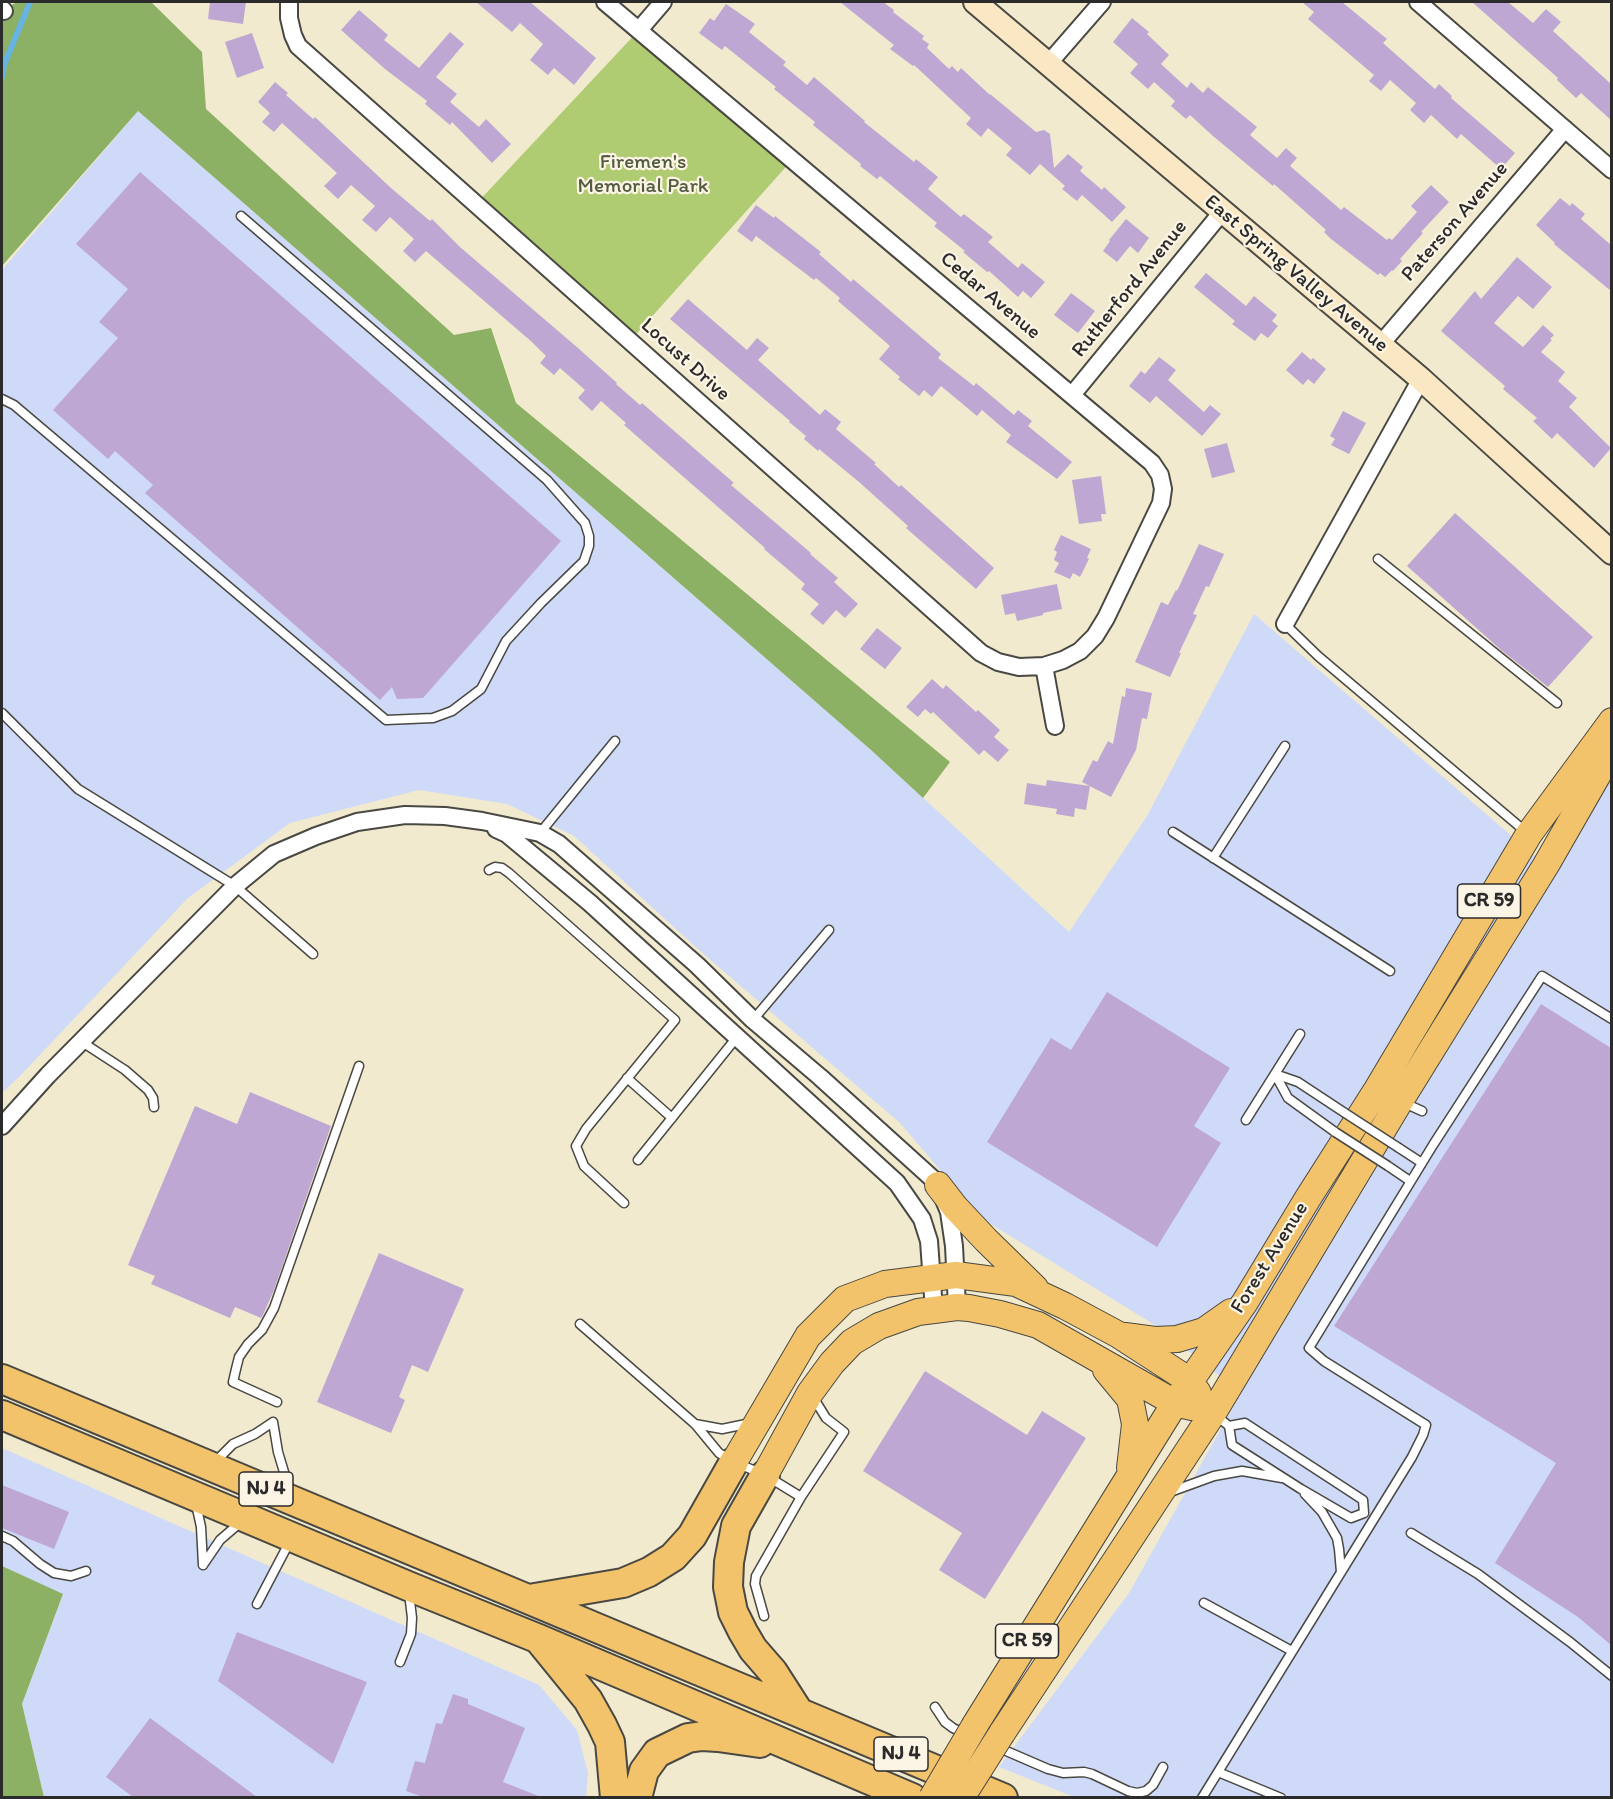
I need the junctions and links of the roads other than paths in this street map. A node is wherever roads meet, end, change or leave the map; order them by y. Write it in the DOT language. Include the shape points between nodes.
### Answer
graph roads {
  1 [pos="289,2"];
  2 [pos="605,2"];
  3 [pos="663,2"];
  4 [pos="975,2"];
  5 [pos="1102,2"];
  6 [pos="1418,2"];
  7 [pos="639,30"];
  8 [pos="1048,64"];
  9 [pos="1565,129"];
  10 [pos="1611,170"];
  11 [pos="1222,212"];
  12 [pos="242,216"];
  13 [pos="1380,345"];
  14 [pos="1420,379"];
  15 [pos="1072,394"];
  16 [pos="2,399"];
  17 [pos="1611,553"];
  18 [pos="1378,559"];
  19 [pos="1285,624"];
  20 [pos="1044,666"];
  21 [pos="1557,704"];
  22 [pos="2,713"];
  23 [pos="1611,721"];
  24 [pos="1055,726"];
  25 [pos="615,741"];
  26 [pos="1285,747"];
  27 [pos="1611,750"];
  28 [pos="482,821"];
  29 [pos="1173,832"];
  30 [pos="540,833"];
  31 [pos="1529,834"];
  32 [pos="1213,858"];
  33 [pos="489,870"];
  34 [pos="235,886"];
  35 [pos="829,930"];
  36 [pos="313,954"];
  37 [pos="1390,971"];
  38 [pos="1611,1019"];
  39 [pos="753,1020"];
  40 [pos="1300,1034"];
  41 [pos="737,1037"];
  42 [pos="82,1041"];
  43 [pos="359,1066"];
  44 [pos="1275,1074"];
  45 [pos="627,1078"];
  46 [pos="1396,1098"];
  47 [pos="154,1107"];
  48 [pos="672,1118"];
  49 [pos="1246,1120"];
  50 [pos="2,1126"];
  51 [pos="638,1160"];
  52 [pos="1422,1163"];
  53 [pos="1410,1181"];
  54 [pos="938,1185"];
  55 [pos="624,1203"];
  56 [pos="944,1276"];
  57 [pos="1041,1295"];
  58 [pos="1245,1302"];
  59 [pos="946,1308"];
  60 [pos="580,1324"];
  61 [pos="1119,1335"];
  62 [pos="1096,1358"];
  63 [pos="2,1379"];
  64 [pos="1190,1381"];
  65 [pos="810,1393"];
  66 [pos="277,1402"];
  67 [pos="1175,1403"];
  68 [pos="2,1415"];
  69 [pos="1221,1420"];
  70 [pos="757,1422"];
  71 [pos="695,1424"];
  72 [pos="734,1462"];
  73 [pos="210,1466"];
  74 [pos="765,1475"];
  75 [pos="1130,1475"];
  76 [pos="1286,1478"];
  77 [pos="1301,1489"];
  78 [pos="194,1495"];
  79 [pos="1158,1496"];
  80 [pos="801,1497"];
  81 [pos="292,1500"];
  82 [pos="1364,1513"];
  83 [pos="246,1517"];
  84 [pos="1375,1519"];
  85 [pos="1411,1533"];
  86 [pos="2,1536"];
  87 [pos="292,1537"];
  88 [pos="86,1571"];
  89 [pos="1341,1572"];
  90 [pos="408,1586"];
  91 [pos="529,1599"];
  92 [pos="1204,1603"];
  93 [pos="257,1604"];
  94 [pos="764,1616"];
  95 [pos="539,1639"];
  96 [pos="1292,1651"];
  97 [pos="400,1662"];
  98 [pos="1611,1676"];
  99 [pos="935,1707"];
  100 [pos="798,1711"];
  101 [pos="984,1734"];
  102 [pos="798,1749"];
  103 [pos="1163,1767"];
  104 [pos="1218,1773"];
  105 [pos="615,1797"];
  106 [pos="637,1797"];
  107 [pos="912,1797"];
  108 [pos="932,1797"];
  109 [pos="961,1797"];
  110 [pos="1004,1797"];
  111 [pos="1202,1797"];
  112 [pos="1281,1797"];
  1 -- 20 [label="street, Locust Drive" via="289,18 298,46 981,653 1019,667"];
  2 -- 7 [label="street, Cedar Avenue"];
  3 -- 7 [label="street"];
  4 -- 8 [label="street, East Spring Valley Avenue"];
  5 -- 8 [label="street"];
  6 -- 9 [label="street"];
  7 -- 15 [label="street, Cedar Avenue"];
  8 -- 11 [label="street, East Spring Valley Avenue"];
  9 -- 10 [label="street"];
  9 -- 13 [label="street, Paterson Avenue"];
  11 -- 13 [label="street, East Spring Valley Avenue"];
  11 -- 15 [label="street, Rutherford Avenue"];
  12 -- 16 [label="lane" via="547,480 585,523 589,546 584,561 506,641 481,689 452,711 433,718 386,720 14,405"];
  13 -- 14 [label="street, East Spring Valley Avenue"];
  14 -- 17 [label="street, East Spring Valley Avenue"];
  14 -- 19 [label="street"];
  15 -- 20 [label="street, Cedar Avenue" via="1152,463 1163,489 1161,504 1095,636 1080,651"];
  18 -- 21 [label="lane"];
  19 -- 31 [label="lane"];
  20 -- 24 [label="street"];
  22 -- 34 [label="lane" via="78,789"];
  23 -- 31 [label="main road, Forest Avenue / CR 59"];
  25 -- 30 [label="lane"];
  26 -- 32 [label="lane"];
  27 -- 46 [label="main road, Forest Avenue / CR 59" via="1546,865"];
  28 -- 30 [label="street"];
  28 -- 34 [label="street" via="405,815 357,822 274,854"];
  28 -- 41 [label="street" via="507,834 590,903"];
  29 -- 32 [label="lane"];
  30 -- 39 [label="street" via="559,844 697,965"];
  31 -- 46 [label="main road, Forest Avenue / CR 59"];
  32 -- 37 [label="lane"];
  33 -- 45 [label="lane" via="502,868 509,873 675,1020"];
  34 -- 36 [label="lane"];
  34 -- 42 [label="street"];
  35 -- 39 [label="lane"];
  38 -- 52 [label="lane" via="1542,976"];
  39 -- 54 [label="street"];
  40 -- 44 [label="lane"];
  41 -- 48 [label="lane"];
  41 -- 56 [label="street" via="897,1183 922,1219"];
  42 -- 47 [label="lane" via="148,1090"];
  42 -- 50 [label="street"];
  43 -- 66 [label="lane" via="274,1308 262,1330 239,1357 236,1369 233,1382"];
  44 -- 49 [label="lane"];
  44 -- 52 [label="lane, bridge" via="1298,1082"];
  44 -- 53 [label="lane, bridge" via="1288,1098"];
  45 -- 48 [label="lane"];
  45 -- 55 [label="lane" via="576,1146 584,1166"];
  46 -- 58 [label="main road, Forest Avenue / CR 59" via="1308,1198"];
  46 -- 69 [label="main road, Forest Avenue / CR 59"];
  48 -- 51 [label="lane"];
  52 -- 53 [label="lane"];
  53 -- 84 [label="lane" via="1309,1348 1426,1425"];
  54 -- 56 [label="street" via="954,1246"];
  54 -- 57 [label="main road"];
  56 -- 57 [label="main road" via="1016,1283"];
  56 -- 59 [label="street"];
  56 -- 59 [label="street"];
  56 -- 70 [label="main road" via="885,1284 845,1299 807,1336"];
  57 -- 61 [label="main road"];
  58 -- 61 [label="main road" via="1204,1330 1177,1339"];
  58 -- 64 [label="main road, Forest Avenue / CR 59"];
  59 -- 62 [label="main road" via="1000,1314 1038,1325"];
  59 -- 65 [label="main road" via="918,1312 879,1326 852,1342"];
  60 -- 71 [label="lane"];
  61 -- 64 [label="main road"];
  62 -- 67 [label="main road"];
  62 -- 75 [label="main road" via="1130,1399 1136,1424"];
  63 -- 73 [label="highway, NJ 4"];
  64 -- 67 [label="main road, Forest Avenue / CR 59"];
  64 -- 69 [label="main road"];
  65 -- 74 [label="main road"];
  65 -- 80 [label="lane" via="826,1418 844,1432"];
  67 -- 69 [label="main road"];
  67 -- 75 [label="main road, Forest Avenue / CR 59"];
  68 -- 78 [label="highway, NJ 4"];
  69 -- 76 [label="lane" via="1232,1445"];
  69 -- 79 [label="main road, Forest Avenue / CR 59"];
  69 -- 82 [label="lane" via="1245,1423 1364,1500"];
  70 -- 71 [label="lane" via="722,1429"];
  70 -- 72 [label="main road"];
  71 -- 72 [label="lane" via="719,1453"];
  72 -- 74 [label="lane"];
  72 -- 91 [label="highway" via="692,1536 673,1557 623,1583"];
  73 -- 81 [label="highway, NJ 4"];
  73 -- 81 [label="lane" via="232,1444 273,1422"];
  74 -- 80 [label="lane"];
  74 -- 100 [label="highway" via="736,1526 728,1587 733,1612 743,1632"];
  75 -- 101 [label="main road, Forest Avenue / CR 59"];
  76 -- 77 [label="lane"];
  76 -- 79 [label="lane" via="1242,1471 1214,1476"];
  77 -- 82 [label="lane" via="1351,1518"];
  77 -- 89 [label="lane" via="1322,1512 1337,1538"];
  78 -- 83 [label="highway, NJ 4"];
  78 -- 83 [label="lane" via="203,1565 220,1540"];
  79 -- 101 [label="main road, Forest Avenue / CR 59"];
  80 -- 94 [label="lane" via="756,1576"];
  81 -- 91 [label="highway, NJ 4"];
  82 -- 84 [label="lane"];
  83 -- 87 [label="highway, NJ 4"];
  84 -- 89 [label="lane"];
  85 -- 98 [label="lane" via="1478,1574"];
  86 -- 88 [label="lane" via="54,1573 71,1576"];
  87 -- 90 [label="highway, NJ 4"];
  87 -- 93 [label="lane"];
  89 -- 96 [label="lane"];
  90 -- 95 [label="highway, NJ 4"];
  90 -- 97 [label="lane" via="411,1634"];
  91 -- 100 [label="highway, NJ 4"];
  92 -- 96 [label="lane"];
  95 -- 102 [label="highway, NJ 4"];
  95 -- 105 [label="highway" via="588,1700 602,1725 610,1743"];
  96 -- 104 [label="lane"];
  99 -- 101 [label="lane" via="953,1728"];
  100 -- 110 [label="highway, NJ 4"];
  101 -- 103 [label="lane" via="1048,1769 1092,1774 1137,1793 1153,1785"];
  101 -- 108 [label="main road, Forest Avenue / CR 59, bridge"];
  101 -- 109 [label="main road, Forest Avenue / CR 59, bridge"];
  102 -- 106 [label="highway" via="718,1737 688,1738 657,1754 644,1771"];
  102 -- 107 [label="highway, NJ 4"];
  104 -- 111 [label="lane"];
  104 -- 112 [label="lane"];
}
